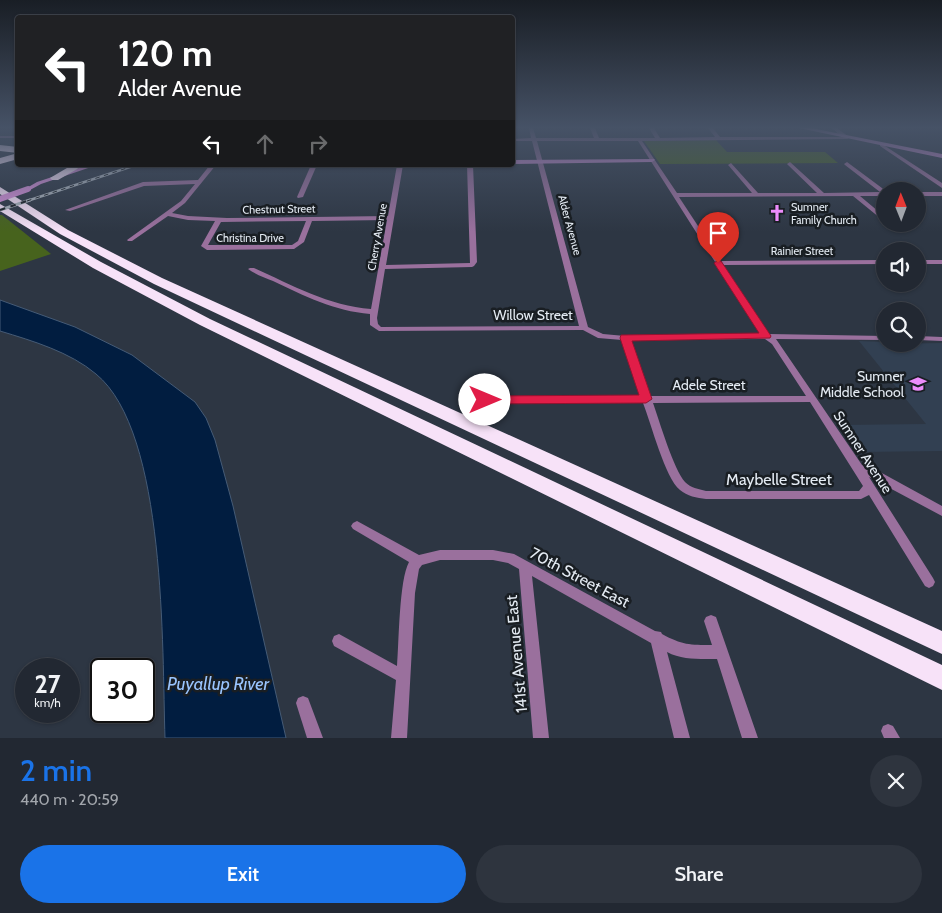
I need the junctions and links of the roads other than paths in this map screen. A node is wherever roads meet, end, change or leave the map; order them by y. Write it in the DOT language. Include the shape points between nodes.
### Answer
graph roads {
  1 [pos="540,162"];
  2 [pos="654,162"];
  3 [pos="908,162"];
  4 [pos="790,164"];
  5 [pos="847,164"];
  6 [pos="731,165"];
  7 [pos="75,167"];
  8 [pos="88,167"];
  9 [pos="211,167"];
  10 [pos="313,167"];
  11 [pos="400,167"];
  12 [pos="470,167"];
  13 [pos="55,178"];
  14 [pos="0,181"];
  15 [pos="200,182"];
  16 [pos="942,186"];
  17 [pos="28,187"];
  18 [pos="876,187"];
  19 [pos="0,190"];
  20 [pos="0,194"];
  21 [pos="855,194"];
  22 [pos="876,194"];
  23 [pos="926,194"];
  24 [pos="942,194"];
  25 [pos="675,195"];
  26 [pos="757,195"];
  27 [pos="823,195"];
  28 [pos="300,197"];
  29 [pos="4,202"];
  30 [pos="68,210"];
  31 [pos="876,212"];
  32 [pos="168,214"];
  33 [pos="391,218"];
  34 [pos="310,219"];
  35 [pos="219,220"];
  36 [pos="130,240"];
  37 [pos="876,262"];
  38 [pos="926,262"];
  39 [pos="942,262"];
  40 [pos="718,263"];
  41 [pos="382,267"];
  42 [pos="252,269"];
  43 [pos="374,312"];
  44 [pos="584,328"];
  45 [pos="766,336"];
  46 [pos="625,338"];
  47 [pos="876,338"];
  48 [pos="926,338"];
  49 [pos="942,339"];
  50 [pos="646,399"];
  51 [pos="812,399"];
  52 [pos="485,400"];
  53 [pos="858,468"];
  54 [pos="869,485"];
  55 [pos="684,488"];
  56 [pos="942,511"];
  57 [pos="357,526"];
  58 [pos="418,561"];
  59 [pos="525,566"];
  60 [pos="929,582"];
  61 [pos="712,621"];
  62 [pos="656,637"];
  63 [pos="339,641"];
  64 [pos="942,643"];
  65 [pos="722,652"];
  66 [pos="402,676"];
  67 [pos="942,678"];
  68 [pos="303,702"];
  69 [pos="315,738"];
  70 [pos="399,738"];
  71 [pos="541,738"];
  72 [pos="682,738"];
  73 [pos="750,738"];
  1 -- 44 [label="street, Alder Avenue"];
  2 -- 25 [label="street, Sumner Avenue"];
  3 -- 16 [label="street"];
  4 -- 27 [label="street"];
  5 -- 18 [label="street"];
  6 -- 26 [label="street"];
  7 -- 13 [label="highway"];
  8 -- 13 [label="street"];
  9 -- 15 [label="street"];
  10 -- 28 [label="street"];
  11 -- 33 [label="street, Cherry Avenue"];
  12 -- 41 [label="street" via="472,265"];
  13 -- 17 [label="street"];
  14 -- 29 [label="highway"];
  15 -- 30 [label="street" via="143,184"];
  15 -- 32 [label="street"];
  17 -- 20 [label="street"];
  17 -- 29 [label="street, bridge"];
  19 -- 29 [label="highway"];
  21 -- 22 [label="street"];
  21 -- 27 [label="street"];
  21 -- 31 [label="street"];
  23 -- 24 [label="street"];
  25 -- 26 [label="street"];
  25 -- 40 [label="street, Sumner Avenue"];
  26 -- 27 [label="street"];
  29 -- 64 [label="highway" via="158,281"];
  29 -- 67 [label="highway" via="23,221 97,265 205,322"];
  32 -- 35 [label="street, Chestnut Street"];
  32 -- 36 [label="street"];
  33 -- 34 [label="street, Chestnut Street"];
  33 -- 41 [label="street, Cherry Avenue"];
  34 -- 35 [label="street, Chestnut Street"];
  34 -- 35 [label="street, Christina Drive" via="301,242 294,247 207,248 204,246"];
  37 -- 40 [label="street, Rainier Street"];
  38 -- 39 [label="street"];
  40 -- 45 [label="street, Sumner Avenue"];
  41 -- 43 [label="street, Cherry Avenue"];
  42 -- 43 [label="street" via="341,307"];
  43 -- 44 [label="street, Willow Street" via="376,328 383,330"];
  44 -- 46 [label="street, Willow Street" via="598,335"];
  45 -- 46 [label="street, Willow Street"];
  45 -- 47 [label="street, Willow Street"];
  45 -- 51 [label="street, Sumner Avenue" via="775,342"];
  46 -- 50 [label="street"];
  48 -- 49 [label="street"];
  50 -- 51 [label="street, Adele Street"];
  50 -- 52 [label="street, Adele Street"];
  50 -- 55 [label="street" via="674,476"];
  51 -- 53 [label="street, Sumner Avenue"];
  53 -- 54 [label="street, Sumner Avenue"];
  53 -- 56 [label="street"];
  54 -- 55 [label="street, Maybelle Street" via="861,495 706,495"];
  54 -- 60 [label="street, Sumner Avenue"];
  57 -- 58 [label="street"];
  58 -- 59 [label="street, 70th Street East" via="440,555 493,555 510,558"];
  58 -- 66 [label="street" via="409,593"];
  59 -- 62 [label="street, 70th Street East"];
  59 -- 71 [label="street, 141st Avenue East"];
  61 -- 65 [label="street"];
  62 -- 65 [label="street, 70th Street East" via="688,652"];
  62 -- 72 [label="street"];
  63 -- 66 [label="street"];
  65 -- 73 [label="street"];
  66 -- 70 [label="street"];
  68 -- 69 [label="street"];
}
